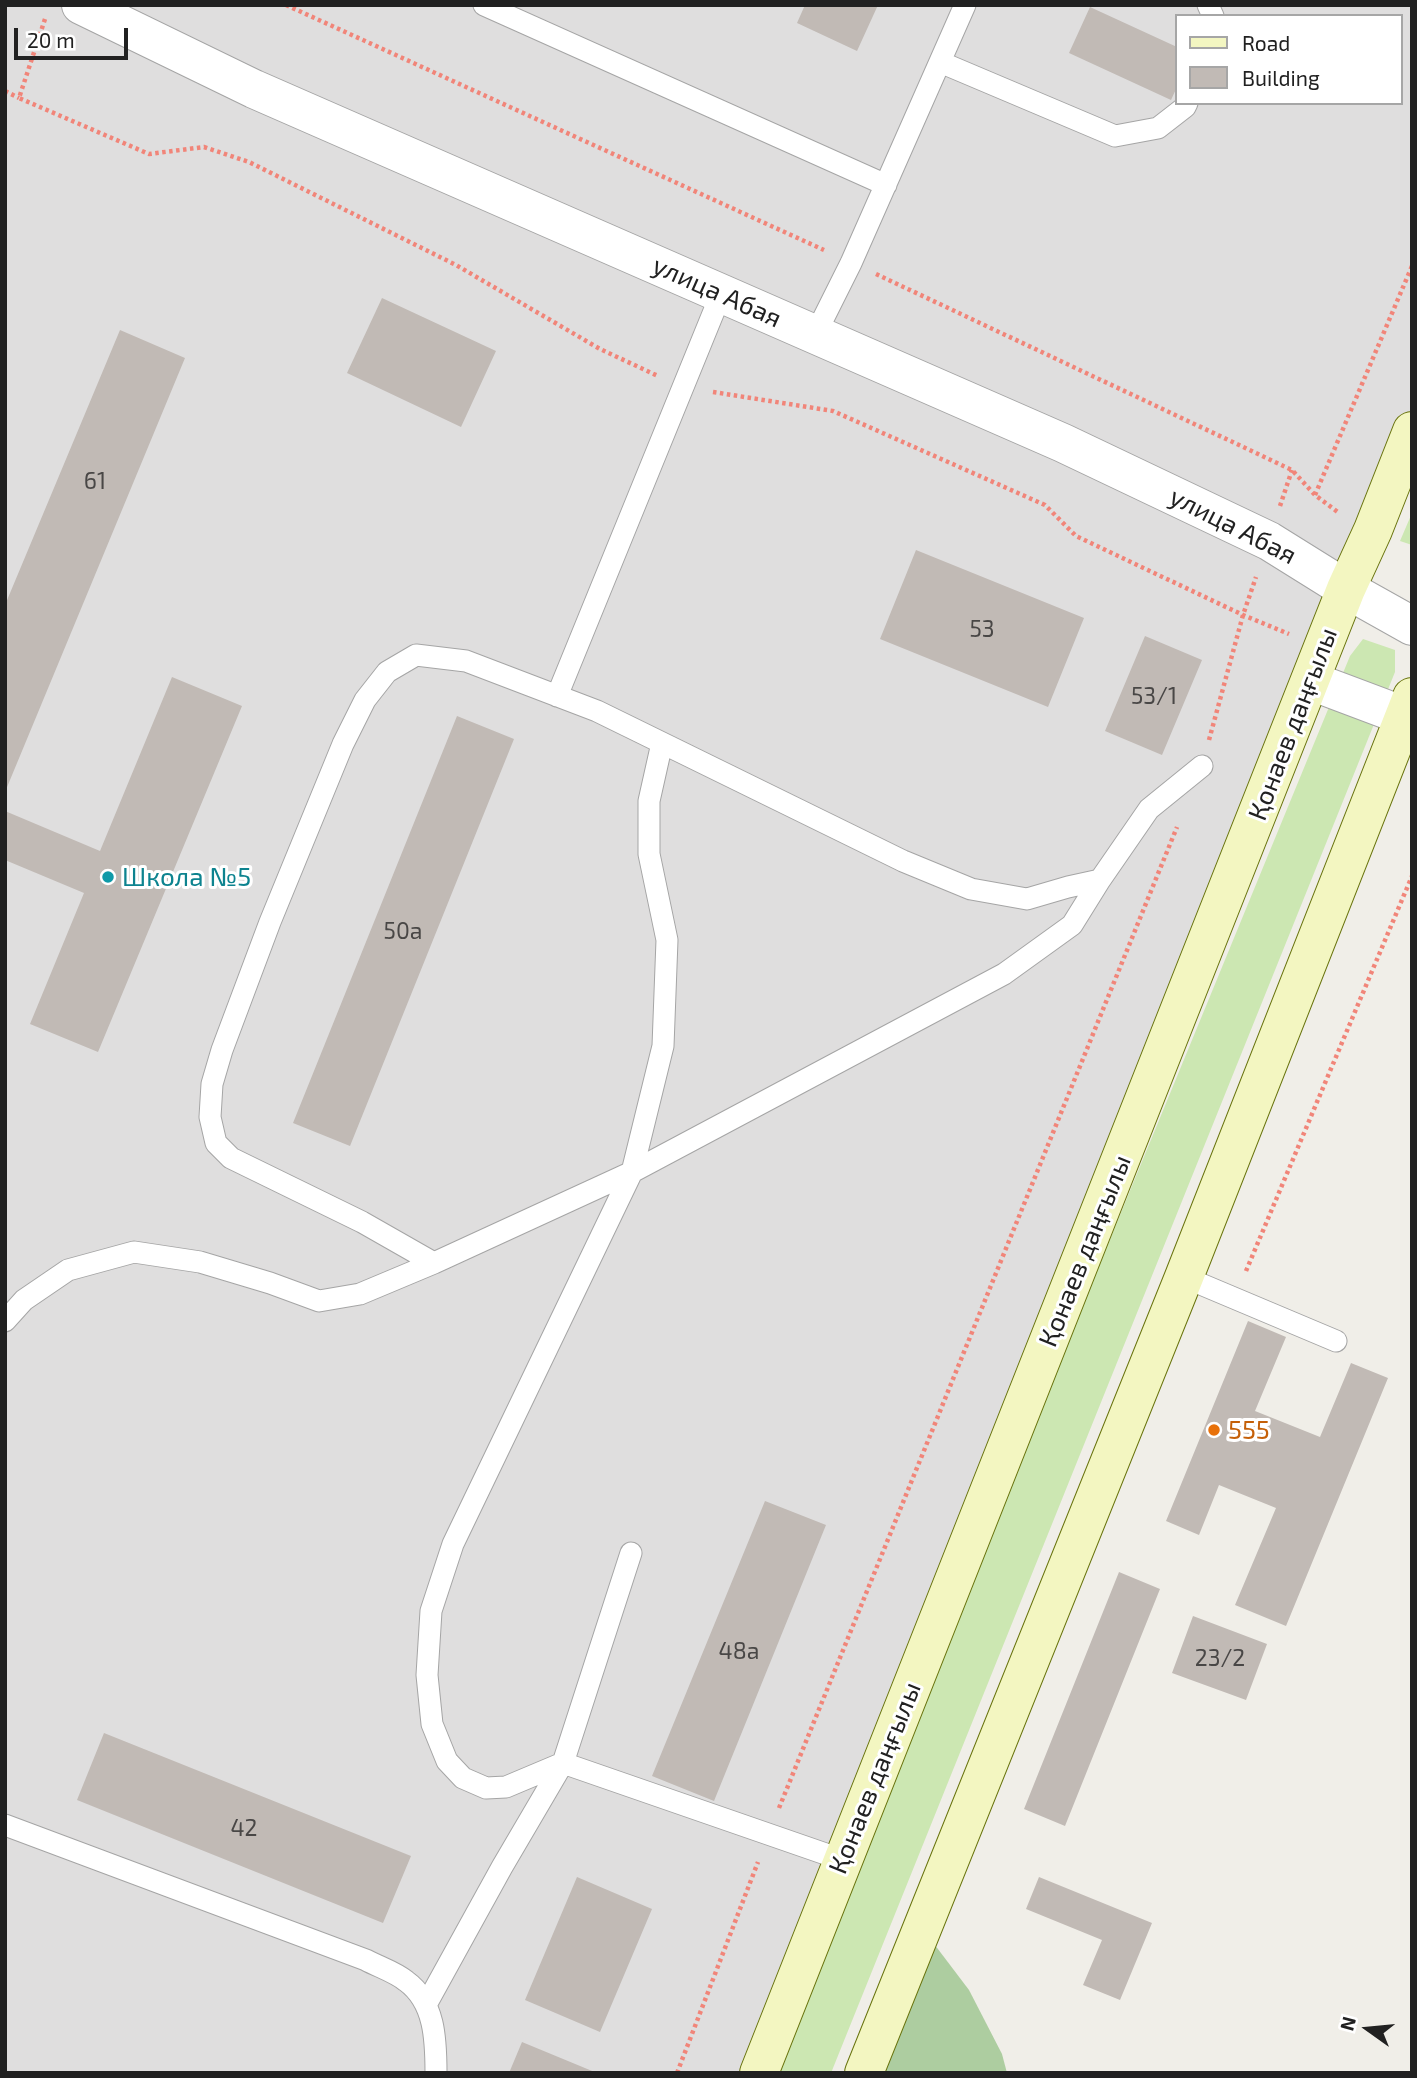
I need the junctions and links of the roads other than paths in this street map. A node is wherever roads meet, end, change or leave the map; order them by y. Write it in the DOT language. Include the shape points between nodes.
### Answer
graph roads {
  1 [pos="81,5"];
  2 [pos="484,5"];
  3 [pos="965,5"];
  4 [pos="940,62"];
  5 [pos="1186,105"];
  6 [pos="886,185"];
  7 [pos="721,294"];
  8 [pos="816,335"];
  9 [pos="1412,431"];
  10 [pos="1346,589"];
  11 [pos="1412,626"];
  12 [pos="1311,681"];
  13 [pos="558,696"];
  14 [pos="1409,711"];
  15 [pos="662,743"];
  16 [pos="1202,766"];
  17 [pos="1100,880"];
  18 [pos="632,1172"];
  19 [pos="434,1262"];
  20 [pos="1184,1277"];
  21 [pos="5,1321"];
  22 [pos="1336,1341"];
  23 [pos="631,1553"];
  24 [pos="563,1763"];
  25 [pos="5,1825"];
  26 [pos="843,1860"];
  27 [pos="427,2003"];
  28 [pos="436,2073"];
  29 [pos="759,2073"];
  30 [pos="864,2073"];
  1 -- 7 [label="street, улица Абая" via="254,89"];
  2 -- 6 [label="lane"];
  3 -- 4 [label="lane"];
  4 -- 5 [label="lane" via="1115,136 1158,128"];
  4 -- 6 [label="lane"];
  6 -- 8 [label="lane"];
  7 -- 8 [label="street, улица Абая"];
  7 -- 13 [label="lane"];
  8 -- 10 [label="street, улица Абая" via="1063,443 1269,541"];
  9 -- 10 [label="main road, Қонаев даңғылы"];
  10 -- 11 [label="street, улица Абая"];
  10 -- 12 [label="main road, Қонаев даңғылы"];
  12 -- 14 [label="street"];
  12 -- 26 [label="main road, Қонаев даңғылы"];
  13 -- 15 [label="lane"];
  13 -- 19 [label="lane" via="466,661 416,655 387,672 365,700 342,744 265,935 212,1084 210,1117 216,1143 231,1158"];
  14 -- 20 [label="main road"];
  15 -- 17 [label="lane" via="903,861 971,889 1027,899"];
  15 -- 18 [label="lane" via="649,801 649,854 667,940 663,1046"];
  16 -- 17 [label="lane" via="1149,809"];
  17 -- 18 [label="lane" via="1072,925 1004,974"];
  18 -- 19 [label="lane"];
  18 -- 24 [label="lane" via="453,1544 430,1611 426,1675 432,1724 447,1761 463,1778 486,1788 506,1787"];
  19 -- 21 [label="lane" via="360,1294 319,1301 200,1262 134,1252 68,1270 24,1300"];
  20 -- 22 [label="lane"];
  20 -- 30 [label="main road"];
  23 -- 24 [label="lane"];
  24 -- 26 [label="lane"];
  24 -- 27 [label="lane"];
  25 -- 27 [label="lane" via="366,1960 407,1981"];
  26 -- 29 [label="main road, Қонаев даңғылы"];
  27 -- 28 [label="lane"];
}
